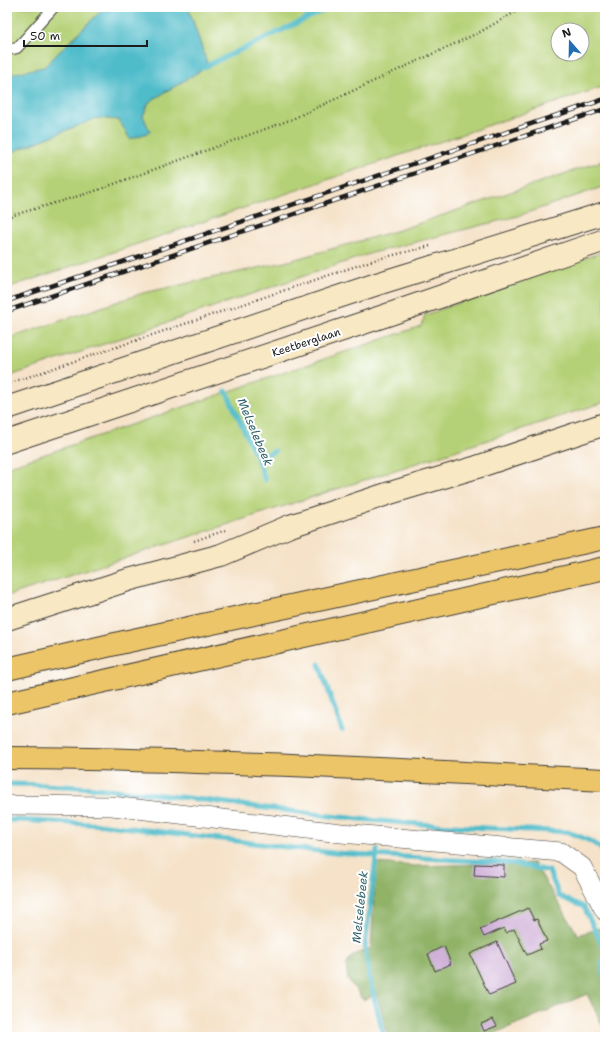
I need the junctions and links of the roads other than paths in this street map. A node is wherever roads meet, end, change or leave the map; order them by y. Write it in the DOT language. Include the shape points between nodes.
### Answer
graph roads {
  1 [pos="54,7"];
  2 [pos="7,50"];
  3 [pos="605,213"];
  4 [pos="605,240"];
  5 [pos="7,408"];
  6 [pos="605,424"];
  7 [pos="7,442"];
  8 [pos="605,538"];
  9 [pos="605,568"];
  10 [pos="7,619"];
  11 [pos="7,669"];
  12 [pos="7,703"];
  13 [pos="7,758"];
  14 [pos="605,780"];
  15 [pos="7,805"];
  16 [pos="605,911"];
  1 -- 2 [label="lane" via="17,48"];
  3 -- 5 [label="main road" via="377,284"];
  4 -- 7 [label="main road, Keetberglaan"];
  6 -- 10 [label="main road" via="290,526 220,555 128,580"];
  8 -- 11 [label="highway"];
  9 -- 12 [label="highway"];
  13 -- 14 [label="highway" via="202,762"];
  15 -- 16 [label="street" via="112,806 341,833 562,852 582,867"];
}
